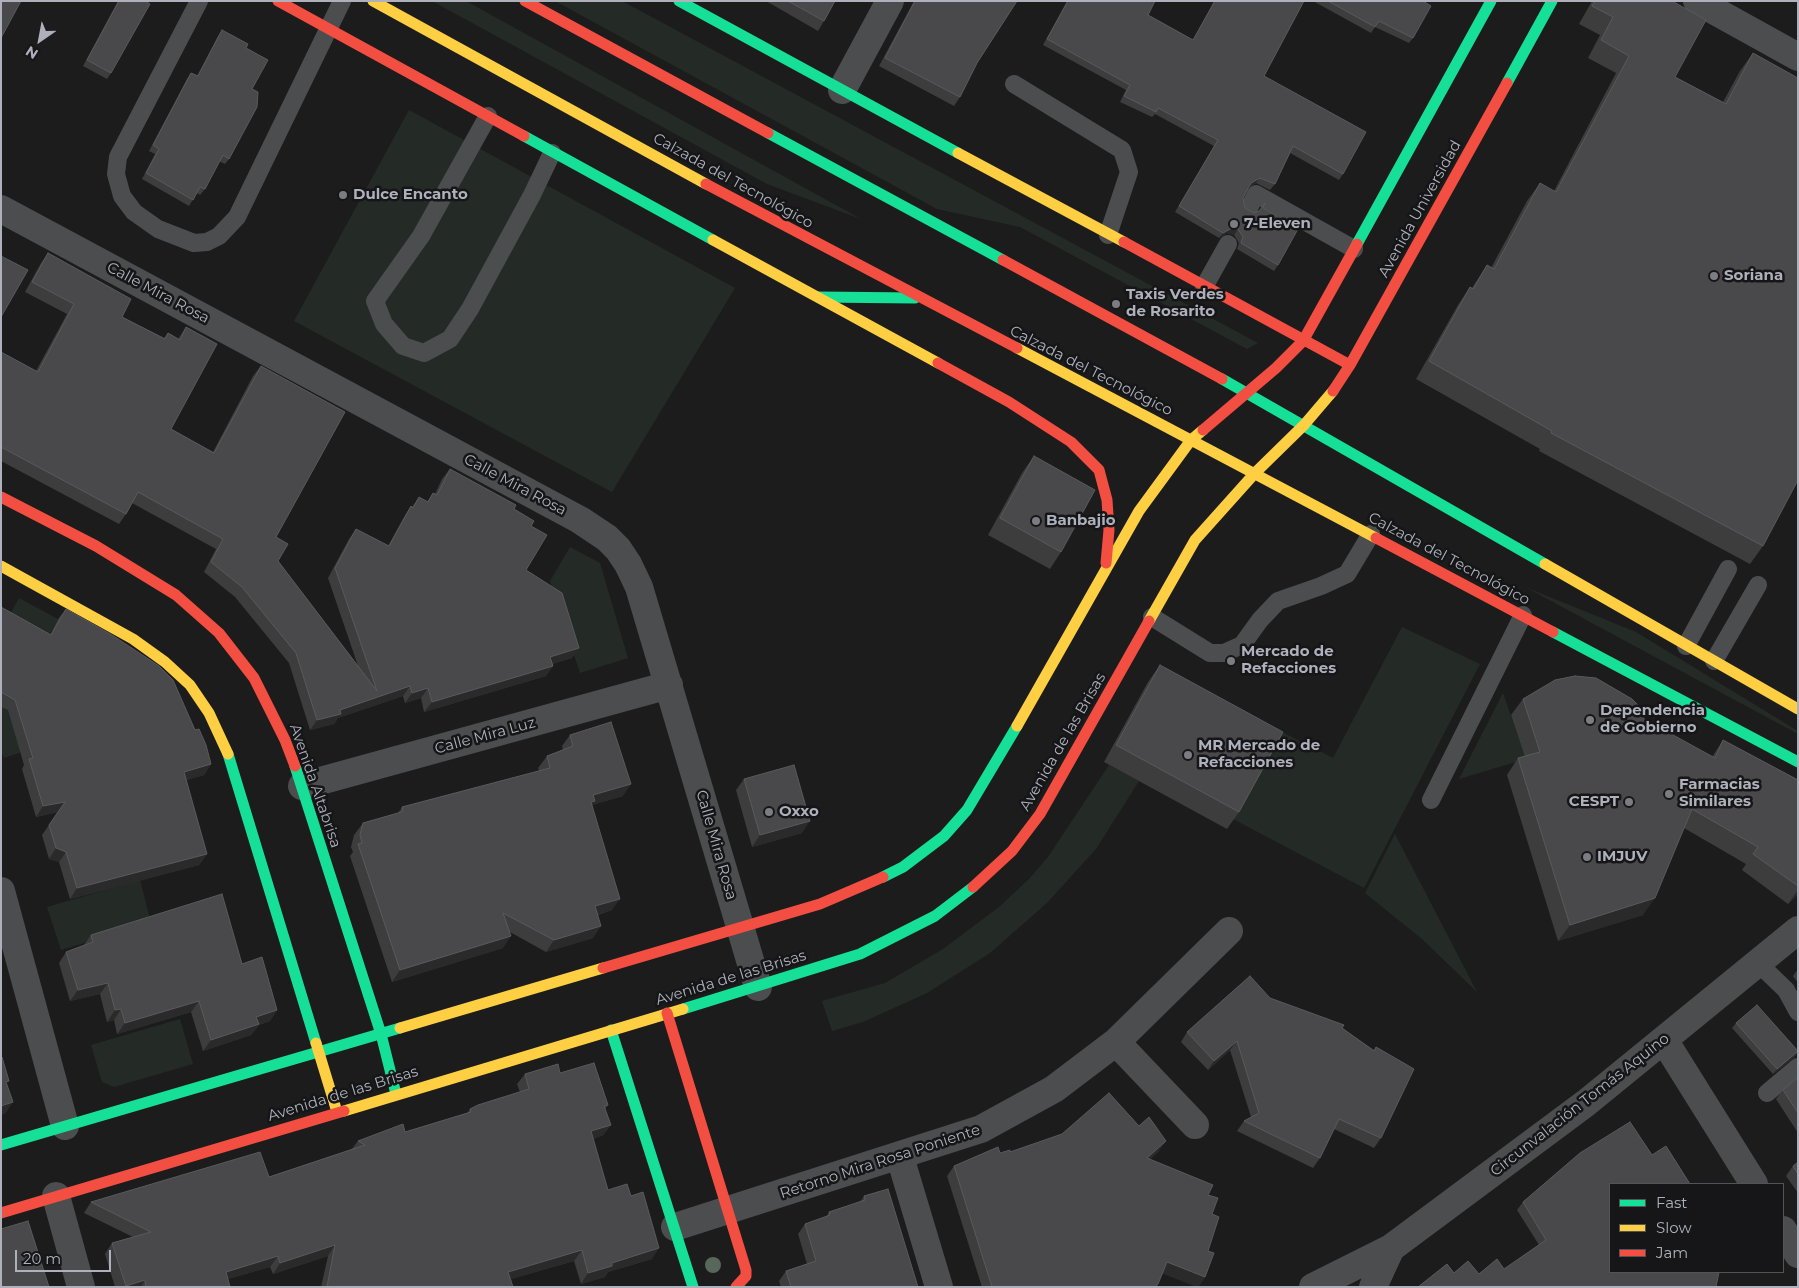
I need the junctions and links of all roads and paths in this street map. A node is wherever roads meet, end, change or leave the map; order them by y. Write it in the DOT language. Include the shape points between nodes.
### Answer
graph roads {
  1 [pos="199,1"];
  2 [pos="278,1"];
  3 [pos="342,1"];
  4 [pos="373,1"];
  5 [pos="525,1"];
  6 [pos="679,1"];
  7 [pos="890,1"];
  8 [pos="1491,1"];
  9 [pos="1552,1"];
  10 [pos="1697,1"];
  11 [pos="329,29"];
  12 [pos="1798,57"];
  13 [pos="1014,84"];
  14 [pos="842,90"];
  15 [pos="488,116"];
  16 [pos="552,153"];
  17 [pos="1249,208"];
  18 [pos="1,209"];
  19 [pos="1108,235"];
  20 [pos="1228,244"];
  21 [pos="1354,249"];
  22 [pos="1204,287"];
  23 [pos="819,297"];
  24 [pos="921,298"];
  25 [pos="1303,341"];
  26 [pos="1350,365"];
  27 [pos="1246,392"];
  28 [pos="1304,425"];
  29 [pos="1191,440"];
  30 [pos="1255,473"];
  31 [pos="1,496"];
  32 [pos="1370,534"];
  33 [pos="1,566"];
  34 [pos="1728,569"];
  35 [pos="1105,571"];
  36 [pos="1758,585"];
  37 [pos="1523,615"];
  38 [pos="1152,617"];
  39 [pos="1686,646"];
  40 [pos="1714,661"];
  41 [pos="669,685"];
  42 [pos="1798,710"];
  43 [pos="1798,762"];
  44 [pos="302,786"];
  45 [pos="1431,800"];
  46 [pos="1,891"];
  47 [pos="740,927"];
  48 [pos="1798,930"];
  49 [pos="1228,931"];
  50 [pos="1758,963"];
  51 [pos="758,986"];
  52 [pos="1798,1012"];
  53 [pos="667,1013"];
  54 [pos="611,1030"];
  55 [pos="381,1034"];
  56 [pos="1664,1040"];
  57 [pos="1116,1042"];
  58 [pos="318,1053"];
  59 [pos="1798,1066"];
  60 [pos="1767,1093"];
  61 [pos="396,1094"];
  62 [pos="337,1112"];
  63 [pos="1195,1125"];
  64 [pos="65,1126"];
  65 [pos="1,1145"];
  66 [pos="900,1157"];
  67 [pos="1753,1183"];
  68 [pos="56,1196"];
  69 [pos="729,1211"];
  70 [pos="1,1212"];
  71 [pos="675,1227"];
  72 [pos="1784,1232"];
  73 [pos="1391,1248"];
  74 [pos="1798,1254"];
  75 [pos="739,1283"];
  76 [pos="81,1287"];
  77 [pos="693,1287"];
  78 [pos="939,1287"];
  79 [pos="1313,1287"];
  80 [pos="1372,1287"];
  1 -- 11 [label="lane" via="118,158 116,174 122,196 134,212 158,229 194,243 208,242 219,236 237,217"];
  2 -- 11 [label="street"];
  3 -- 11 [label="lane"];
  4 -- 24 [label="street, Calzada del Tecnológico"];
  5 -- 27 [label="street"];
  6 -- 14 [label="street"];
  7 -- 14 [label="street"];
  8 -- 21 [label="street"];
  9 -- 26 [label="street, Avenida Universidad"];
  10 -- 12 [label="street"];
  11 -- 15 [label="street"];
  13 -- 19 [label="lane" via="1122,150 1129,172"];
  14 -- 19 [label="street"];
  15 -- 16 [label="street"];
  15 -- 16 [label="lane" via="421,236 375,301 384,324 403,346 424,352 450,339 470,309"];
  16 -- 23 [label="street"];
  17 -- 21 [label="lane" via="1256,194"];
  18 -- 41 [label="street, Calle Mira Rosa" via="607,538 628,564 639,587"];
  19 -- 22 [label="street"];
  20 -- 22 [label="lane"];
  21 -- 25 [label="street"];
  22 -- 25 [label="street"];
  23 -- 24 [label="street"];
  23 -- 35 [label="street" via="1009,402 1071,442 1099,470 1107,500 1109,530"];
  24 -- 29 [label="street, Calzada del Tecnológico"];
  25 -- 26 [label="street"];
  25 -- 27 [label="street"];
  26 -- 28 [label="street, Avenida Universidad"];
  27 -- 28 [label="street"];
  27 -- 29 [label="street"];
  28 -- 30 [label="street, Avenida Universidad"];
  28 -- 39 [label="street"];
  29 -- 30 [label="street, Calzada del Tecnológico"];
  29 -- 35 [label="street" via="1139,511"];
  30 -- 32 [label="street, Calzada del Tecnológico"];
  30 -- 38 [label="street, Avenida de las Brisas" via="1195,540"];
  31 -- 44 [label="street, Avenida Altabrisa" via="96,546 176,595 219,633 254,678 285,740"];
  32 -- 37 [label="street, Calzada del Tecnológico"];
  32 -- 38 [label="lane" via="1347,574 1278,601 1242,645 1224,654 1210,653"];
  33 -- 58 [label="street" via="133,639 190,685 210,713 224,743 239,790"];
  34 -- 39 [label="lane"];
  35 -- 47 [label="street" via="987,779 967,810 944,836 903,866 858,889 820,904"];
  36 -- 40 [label="lane"];
  37 -- 43 [label="street, Calzada del Tecnológico"];
  37 -- 45 [label="lane"];
  38 -- 51 [label="street, Avenida de las Brisas" via="1040,814 1012,851 935,916 860,954"];
  39 -- 40 [label="street"];
  40 -- 42 [label="street"];
  41 -- 44 [label="street, Calle Mira Luz"];
  41 -- 47 [label="street, Calle Mira Rosa"];
  44 -- 55 [label="street, Avenida Altabrisa"];
  46 -- 64 [label="street"];
  47 -- 51 [label="street, Calle Mira Rosa"];
  47 -- 55 [label="street"];
  48 -- 50 [label="street, Circunvalación Tomás Aquino"];
  49 -- 57 [label="street, Retorno Mira Rosa Poniente"];
  50 -- 52 [label="lane" via="1786,990"];
  50 -- 56 [label="street, Circunvalación Tomás Aquino"];
  51 -- 53 [label="street, Avenida de las Brisas"];
  53 -- 54 [label="street, Avenida de las Brisas"];
  53 -- 69 [label="street"];
  54 -- 61 [label="street, Avenida de las Brisas"];
  54 -- 71 [label="street"];
  55 -- 58 [label="street"];
  55 -- 61 [label="street, Avenida Altabrisa"];
  56 -- 67 [label="street"];
  56 -- 73 [label="street, Circunvalación Tomás Aquino" via="1586,1103"];
  57 -- 63 [label="street"];
  57 -- 66 [label="street, Retorno Mira Rosa Poniente" via="1054,1089 981,1129"];
  58 -- 62 [label="street"];
  58 -- 64 [label="street"];
  59 -- 60 [label="lane"];
  61 -- 62 [label="street, Avenida de las Brisas"];
  62 -- 68 [label="street, Avenida de las Brisas"];
  64 -- 65 [label="street"];
  66 -- 69 [label="street, Retorno Mira Rosa Poniente"];
  66 -- 78 [label="street"];
  68 -- 70 [label="street, Avenida de las Brisas"];
  68 -- 76 [label="street"];
  69 -- 71 [label="street, Retorno Mira Rosa Poniente"];
  69 -- 75 [label="street" via="746,1270"];
  71 -- 77 [label="street"];
  72 -- 74 [label="street"];
  73 -- 79 [label="street"];
  73 -- 80 [label="street, Circunvalación Tomás Aquino"];
}
